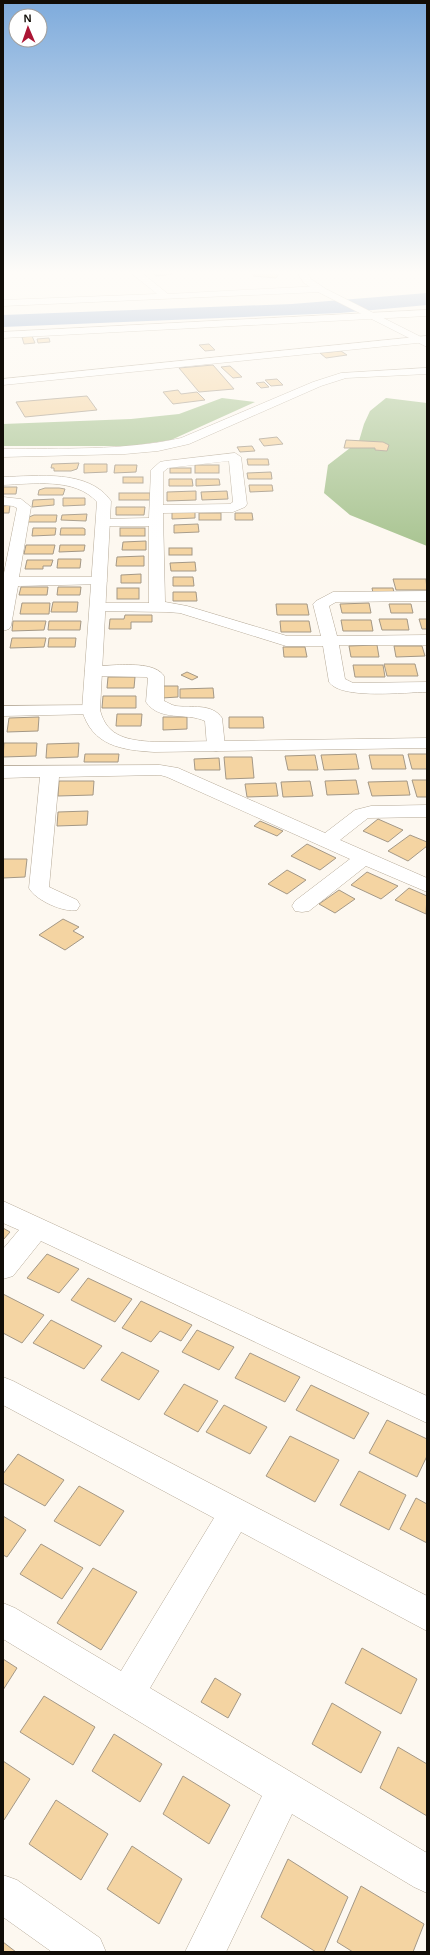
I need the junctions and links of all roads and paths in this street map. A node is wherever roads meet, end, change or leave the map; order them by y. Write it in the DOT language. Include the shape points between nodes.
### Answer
graph roads {
  1 [pos="196,363"];
  2 [pos="427,371"];
  3 [pos="3,382"];
  4 [pos="3,453"];
  5 [pos="3,481"];
  6 [pos="3,501"];
  7 [pos="156,515"];
  8 [pos="104,522"];
  9 [pos="10,546"];
  10 [pos="100,581"];
  11 [pos="7,582"];
  12 [pos="427,596"];
  13 [pos="99,608"];
  14 [pos="157,608"];
  15 [pos="3,626"];
  16 [pos="427,640"];
  17 [pos="330,641"];
  18 [pos="93,671"];
  19 [pos="427,686"];
  20 [pos="91,710"];
  21 [pos="3,711"];
  22 [pos="427,743"];
  23 [pos="216,746"];
  24 [pos="50,771"];
  25 [pos="3,772"];
  26 [pos="427,811"];
  27 [pos="327,841"];
  28 [pos="364,858"];
  29 [pos="427,886"];
  30 [pos="70,905"];
  31 [pos="302,906"];
  32 [pos="3,1211"];
  33 [pos="37,1227"];
  34 [pos="3,1268"];
  35 [pos="3,1390"];
  36 [pos="427,1410"];
  37 [pos="235,1512"];
  38 [pos="427,1614"];
  39 [pos="3,1620"];
  40 [pos="127,1694"];
  41 [pos="285,1789"];
  42 [pos="427,1874"];
  43 [pos="3,1894"];
  44 [pos="86,1952"];
  45 [pos="205,1952"];
  1 -- 3 [label="street"];
  2 -- 4 [label="street" via="346,375 317,384 185,441 158,448"];
  5 -- 8 [label="street" via="57,482 92,489 104,500"];
  6 -- 9 [label="street" via="16,502 24,507"];
  7 -- 7 [label="street" via="234,508 240,504 235,457 165,465 157,470"];
  7 -- 8 [label="street"];
  7 -- 14 [label="street"];
  8 -- 10 [label="street"];
  9 -- 11 [label="street"];
  10 -- 11 [label="street"];
  10 -- 13 [label="street"];
  11 -- 15 [label="street"];
  12 -- 17 [label="street" via="330,598 321,604"];
  13 -- 14 [label="street"];
  13 -- 18 [label="street"];
  14 -- 17 [label="street" via="182,609 286,641"];
  16 -- 17 [label="street"];
  17 -- 19 [label="street" via="337,682 351,688"];
  18 -- 20 [label="street"];
  18 -- 23 [label="street" via="153,673 156,676 155,702 170,711 200,712 213,718"];
  20 -- 21 [label="street"];
  20 -- 23 [label="street" via="96,727 110,738 127,744 154,747"];
  22 -- 23 [label="street"];
  24 -- 25 [label="street"];
  24 -- 27 [label="street" via="172,772"];
  24 -- 30 [label="street" via="39,888"];
  26 -- 27 [label="street" via="367,812"];
  27 -- 28 [label="street"];
  28 -- 29 [label="street"];
  28 -- 31 [label="street"];
  32 -- 33 [label="street"];
  33 -- 34 [label="street"];
  33 -- 36 [label="street"];
  35 -- 37 [label="street"];
  37 -- 38 [label="street"];
  37 -- 40 [label="street"];
  39 -- 40 [label="street"];
  40 -- 41 [label="street"];
  41 -- 42 [label="street"];
  41 -- 45 [label="street"];
  43 -- 44 [label="street"];
}
